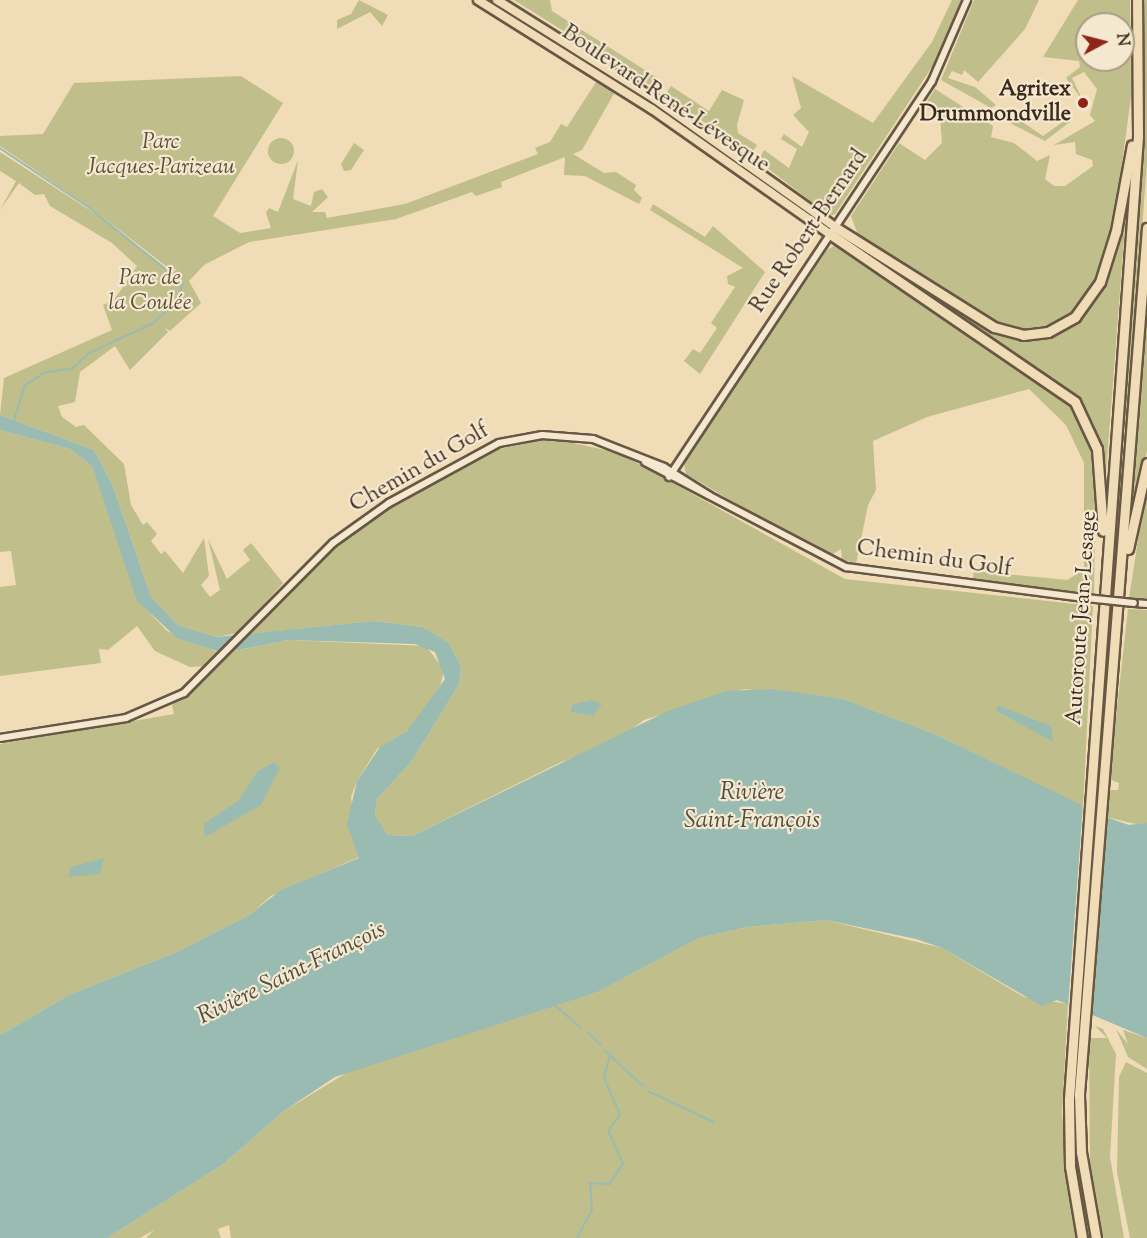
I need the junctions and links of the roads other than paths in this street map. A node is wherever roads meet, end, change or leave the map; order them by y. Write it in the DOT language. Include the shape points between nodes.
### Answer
graph roads {
  1 [pos="478,0"];
  2 [pos="497,0"];
  3 [pos="967,0"];
  4 [pos="1137,0"];
  5 [pos="1140,101"];
  6 [pos="1147,228"];
  7 [pos="833,230"];
  8 [pos="1147,463"];
  9 [pos="671,474"];
  10 [pos="1120,580"];
  11 [pos="1104,584"];
  12 [pos="1147,604"];
  13 [pos="0,738"];
  14 [pos="1079,1022"];
  15 [pos="1082,1238"];
  16 [pos="1096,1238"];
  1 -- 7 [label="main road, Boulevard René-Lévesque" via="652,109"];
  2 -- 7 [label="main road, Boulevard René-Lévesque" via="655,99"];
  3 -- 7 [label="street, Rue Robert-Bernard" via="940,67"];
  4 -- 5 [label="highway, Autoroute Jean-Lesage"];
  5 -- 7 [label="highway" via="1108,262 1086,306 1053,330 1023,335 994,327"];
  5 -- 11 [label="highway, Autoroute Jean-Lesage"];
  6 -- 10 [label="highway, Autoroute Jean-Lesage"];
  7 -- 9 [label="street, Rue Robert-Bernard"];
  7 -- 11 [label="highway" via="1030,366 1078,405 1098,458"];
  8 -- 10 [label="highway"];
  9 -- 12 [label="street, Chemin du Golf, bridge" via="811,553 857,570"];
  9 -- 13 [label="street, Chemin du Golf" via="600,441 565,435 494,445 360,523 315,558 215,666 183,693 140,714"];
  10 -- 14 [label="highway, Autoroute Jean-Lesage"];
  11 -- 14 [label="highway, Autoroute Jean-Lesage"];
  14 -- 15 [label="highway, Autoroute Jean-Lesage" via="1070,1152"];
  14 -- 16 [label="highway, Autoroute Jean-Lesage" via="1079,1132"];
}
